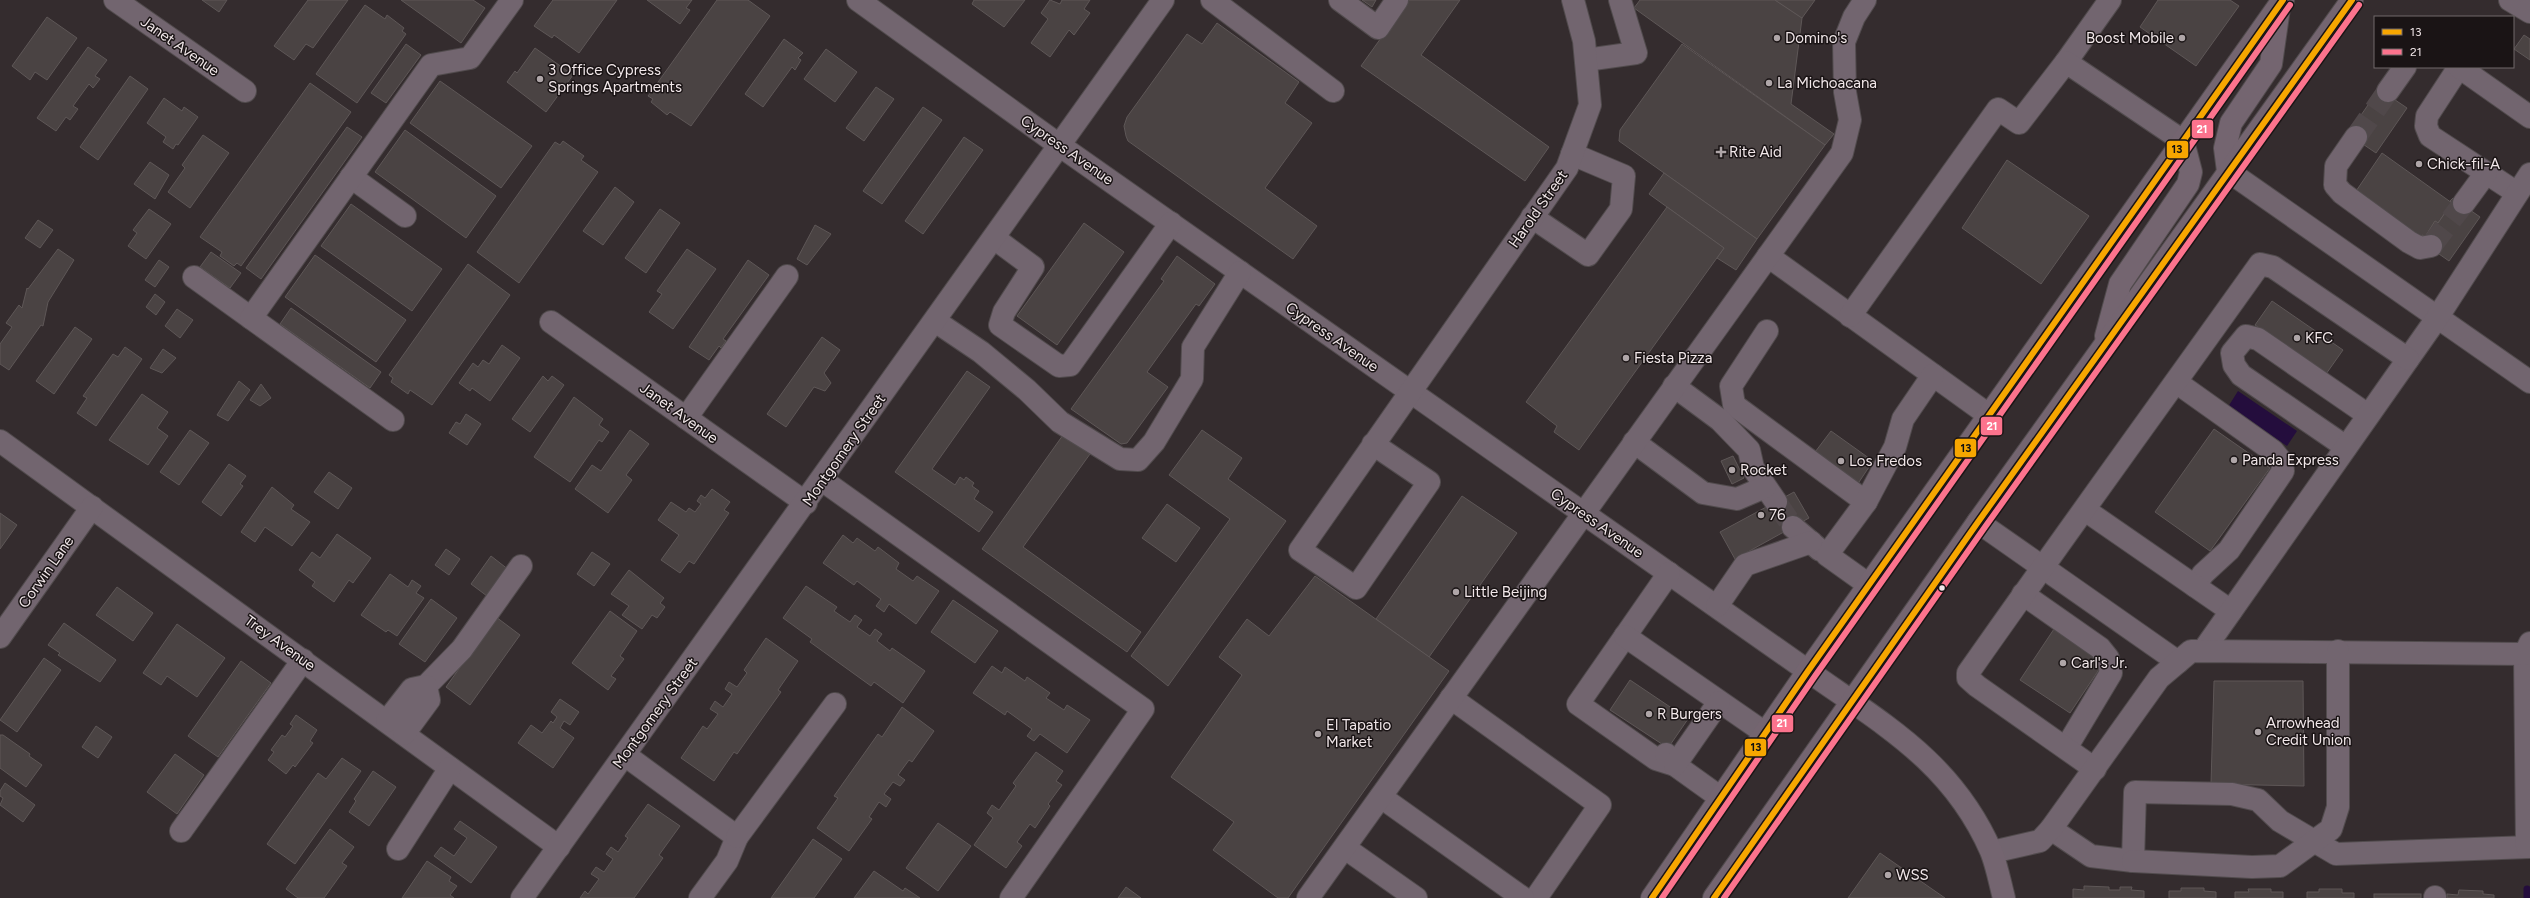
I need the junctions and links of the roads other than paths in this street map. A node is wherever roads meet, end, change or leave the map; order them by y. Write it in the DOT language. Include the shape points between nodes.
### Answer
graph roads {
  1 [pos="115,0"];
  2 [pos="512,0"];
  3 [pos="858,0"];
  4 [pos="1163,0"];
  5 [pos="1212,0"];
  6 [pos="1340,0"];
  7 [pos="1397,0"];
  8 [pos="1573,0"];
  9 [pos="1620,0"];
  10 [pos="1865,0"];
  11 [pos="2110,0"];
  12 [pos="2352,0"];
  13 [pos="2510,0"];
  14 [pos="2281,2"];
  15 [pos="2530,12"];
  16 [pos="1586,60"];
  17 [pos="2066,62"];
  18 [pos="2404,68"];
  19 [pos="2458,68"];
  20 [pos="2460,68"];
  21 [pos="245,91"];
  22 [pos="1333,91"];
  23 [pos="2388,91"];
  24 [pos="2530,117"];
  25 [pos="2356,137"];
  26 [pos="2183,141"];
  27 [pos="1059,145"];
  28 [pos="1572,154"];
  29 [pos="2228,171"];
  30 [pos="2486,173"];
  31 [pos="2530,174"];
  32 [pos="351,177"];
  33 [pos="2517,194"];
  34 [pos="2464,203"];
  35 [pos="406,216"];
  36 [pos="1532,217"];
  37 [pos="1171,223"];
  38 [pos="994,238"];
  39 [pos="2431,246"];
  40 [pos="1768,256"];
  41 [pos="1240,272"];
  42 [pos="786,276"];
  43 [pos="194,277"];
  44 [pos="1850,316"];
  45 [pos="251,318"];
  46 [pos="2437,318"];
  47 [pos="935,321"];
  48 [pos="551,322"];
  49 [pos="1766,331"];
  50 [pos="2103,349"];
  51 [pos="2408,359"];
  52 [pos="1933,375"];
  53 [pos="2176,382"];
  54 [pos="2530,382"];
  55 [pos="1674,386"];
  56 [pos="1410,392"];
  57 [pos="2368,415"];
  58 [pos="1990,416"];
  59 [pos="686,418"];
  60 [pos="392,420"];
  61 [pos="0,441"];
  62 [pos="1634,442"];
  63 [pos="1373,444"];
  64 [pos="2346,447"];
  65 [pos="822,480"];
  66 [pos="1866,502"];
  67 [pos="806,503"];
  68 [pos="92,507"];
  69 [pos="2085,510"];
  70 [pos="1583,512"];
  71 [pos="1978,522"];
  72 [pos="1792,527"];
  73 [pos="1819,549"];
  74 [pos="521,566"];
  75 [pos="2041,566"];
  76 [pos="1669,574"];
  77 [pos="1869,585"];
  78 [pos="2195,586"];
  79 [pos="2022,594"];
  80 [pos="1717,606"];
  81 [pos="2231,611"];
  82 [pos="1625,636"];
  83 [pos="0,637"];
  84 [pos="2203,651"];
  85 [pos="2338,651"];
  86 [pos="2528,651"];
  87 [pos="303,660"];
  88 [pos="2178,662"];
  89 [pos="1808,671"];
  90 [pos="1451,698"];
  91 [pos="1719,702"];
  92 [pos="1853,703"];
  93 [pos="835,704"];
  94 [pos="395,728"];
  95 [pos="1766,733"];
  96 [pos="2066,748"];
  97 [pos="625,755"];
  98 [pos="1675,765"];
  99 [pos="450,768"];
  100 [pos="2095,769"];
  101 [pos="1380,797"];
  102 [pos="1721,798"];
  103 [pos="2051,829"];
  104 [pos="181,831"];
  105 [pos="737,837"];
  106 [pos="2312,841"];
  107 [pos="559,847"];
  108 [pos="2529,847"];
  109 [pos="398,848"];
  110 [pos="1345,848"];
  111 [pos="1992,852"];
  112 [pos="2133,862"];
  113 [pos="1403,894"];
  114 [pos="522,898"];
  115 [pos="700,898"];
  116 [pos="1011,898"];
  117 [pos="1308,898"];
  118 [pos="1523,898"];
  119 [pos="1536,898"];
  120 [pos="1652,898"];
  121 [pos="1714,898"];
  122 [pos="2004,898"];
  1 -- 21 [label="street, Janet Avenue"];
  2 -- 32 [label="street" via="470,58 431,65"];
  3 -- 27 [label="street, Cypress Avenue"];
  4 -- 27 [label="street, Montgomery Street"];
  5 -- 22 [label="street"];
  6 -- 7 [label="street" via="1378,28"];
  8 -- 16 [label="street, Harold Street" via="1584,41"];
  9 -- 16 [label="street" via="1636,53"];
  10 -- 40 [label="street" via="1854,17 1844,42 1845,92 1850,120 1842,153"];
  11 -- 17 [label="street"];
  12 -- 29 [label="main road"];
  13 -- 15 [label="street"];
  14 -- 26 [label="main road"];
  14 -- 29 [label="main road" via="2271,64 2231,123 2225,148"];
  16 -- 28 [label="street, Harold Street" via="1590,105"];
  17 -- 26 [label="street"];
  17 -- 44 [label="street" via="2019,123 1998,109"];
  18 -- 23 [label="street"];
  19 -- 30 [label="street" via="2427,116 2426,126 2430,136 2440,144"];
  20 -- 24 [label="street"];
  25 -- 39 [label="street" via="2336,166 2335,185 2342,193 2409,242 2420,248"];
  26 -- 50 [label="main road" via="2191,172 2188,184 2120,284"];
  26 -- 58 [label="main road"];
  27 -- 37 [label="street, Cypress Avenue"];
  27 -- 38 [label="street, Montgomery Street"];
  28 -- 36 [label="street, Harold Street" via="1567,168"];
  28 -- 36 [label="street" via="1624,176 1621,209 1588,255"];
  29 -- 46 [label="street"];
  29 -- 50 [label="main road"];
  30 -- 33 [label="street"];
  30 -- 34 [label="street"];
  31 -- 33 [label="street"];
  32 -- 35 [label="street"];
  32 -- 45 [label="street"];
  33 -- 46 [label="street"];
  36 -- 56 [label="street, Harold Street"];
  37 -- 38 [label="street" via="1070,365 1065,366 1060,366 1000,325 1004,312 1033,267"];
  37 -- 41 [label="street, Cypress Avenue"];
  38 -- 47 [label="street, Montgomery Street"];
  40 -- 44 [label="street"];
  40 -- 55 [label="street"];
  41 -- 47 [label="street" via="1194,347 1192,379 1154,442 1138,460 1120,459 1060,422 982,352"];
  41 -- 56 [label="street, Cypress Avenue"];
  42 -- 59 [label="street"];
  43 -- 45 [label="street"];
  44 -- 52 [label="street"];
  45 -- 60 [label="street"];
  46 -- 51 [label="street"];
  46 -- 54 [label="street"];
  47 -- 65 [label="street, Montgomery Street"];
  48 -- 59 [label="street, Janet Avenue"];
  49 -- 66 [label="street" via="1731,386 1734,405"];
  50 -- 71 [label="main road"];
  51 -- 53 [label="street" via="2273,267 2260,264"];
  51 -- 57 [label="street"];
  52 -- 58 [label="street"];
  52 -- 66 [label="street" via="1902,419 1895,447"];
  53 -- 69 [label="street"];
  53 -- 78 [label="street" via="2273,451 2282,462 2283,471 2229,550 2203,574"];
  55 -- 62 [label="street"];
  55 -- 62 [label="street" via="1720,420 1749,450 1753,468 1771,494 1737,499 1703,493"];
  56 -- 63 [label="street, Harold Street"];
  56 -- 70 [label="street, Cypress Avenue"];
  57 -- 64 [label="street"];
  57 -- 64 [label="street" via="2258,339 2246,336 2232,353 2234,365 2241,375"];
  58 -- 77 [label="main road"];
  59 -- 67 [label="street, Janet Avenue"];
  61 -- 68 [label="street, Trey Avenue"];
  62 -- 70 [label="street"];
  63 -- 63 [label="street, Harold Street" via="1300,550 1356,588 1429,482"];
  64 -- 81 [label="street"];
  65 -- 67 [label="street, Montgomery Street"];
  65 -- 116 [label="street" via="1144,709"];
  66 -- 73 [label="street"];
  67 -- 97 [label="street, Montgomery Street"];
  68 -- 83 [label="street, Corwin Lane"];
  68 -- 87 [label="street, Trey Avenue"];
  69 -- 75 [label="street"];
  69 -- 78 [label="street"];
  70 -- 76 [label="street, Cypress Avenue"];
  70 -- 90 [label="street"];
  71 -- 75 [label="street"];
  71 -- 92 [label="main road"];
  72 -- 73 [label="street"];
  73 -- 77 [label="street"];
  73 -- 80 [label="street" via="1745,566"];
  74 -- 94 [label="street" via="462,649 426,686 428,700"];
  75 -- 79 [label="street"];
  75 -- 88 [label="street"];
  76 -- 80 [label="street, Cypress Avenue"];
  76 -- 82 [label="street"];
  77 -- 89 [label="main road"];
  78 -- 81 [label="street"];
  79 -- 96 [label="street" via="2100,648 2108,658 2111,673"];
  79 -- 96 [label="street" via="1968,673 1968,678"];
  80 -- 89 [label="street, Cypress Avenue"];
  81 -- 84 [label="street"];
  82 -- 91 [label="street"];
  82 -- 98 [label="street" via="1578,704 1656,759"];
  84 -- 85 [label="street"];
  84 -- 88 [label="street" via="2191,651"];
  85 -- 86 [label="street"];
  85 -- 106 [label="street" via="2338,807 2331,829"];
  86 -- 108 [label="street"];
  87 -- 94 [label="street, Trey Avenue"];
  87 -- 104 [label="street"];
  88 -- 100 [label="street" via="2158,678"];
  89 -- 92 [label="main road"];
  89 -- 95 [label="main road"];
  90 -- 101 [label="street"];
  90 -- 119 [label="street" via="1600,805"];
  91 -- 95 [label="street"];
  91 -- 98 [label="street"];
  92 -- 111 [label="main road" via="1914,746 1944,775 1968,808"];
  92 -- 121 [label="main road"];
  93 -- 105 [label="street"];
  94 -- 99 [label="street, Trey Avenue"];
  95 -- 102 [label="main road"];
  96 -- 100 [label="street"];
  97 -- 105 [label="street"];
  97 -- 107 [label="street, Montgomery Street"];
  98 -- 102 [label="street"];
  99 -- 107 [label="street, Trey Avenue"];
  99 -- 109 [label="street"];
  100 -- 103 [label="street"];
  101 -- 110 [label="street"];
  101 -- 118 [label="street"];
  102 -- 120 [label="main road"];
  103 -- 111 [label="street" via="2040,840"];
  103 -- 112 [label="street" via="2091,856"];
  105 -- 115 [label="street" via="727,861"];
  106 -- 108 [label="street" via="2336,854"];
  106 -- 112 [label="street" via="2280,866"];
  106 -- 112 [label="street" via="2280,821 2258,800 2232,794 2135,792"];
  107 -- 114 [label="street, Montgomery Street"];
  110 -- 113 [label="street"];
  110 -- 117 [label="street"];
  111 -- 122 [label="main road"];
}
